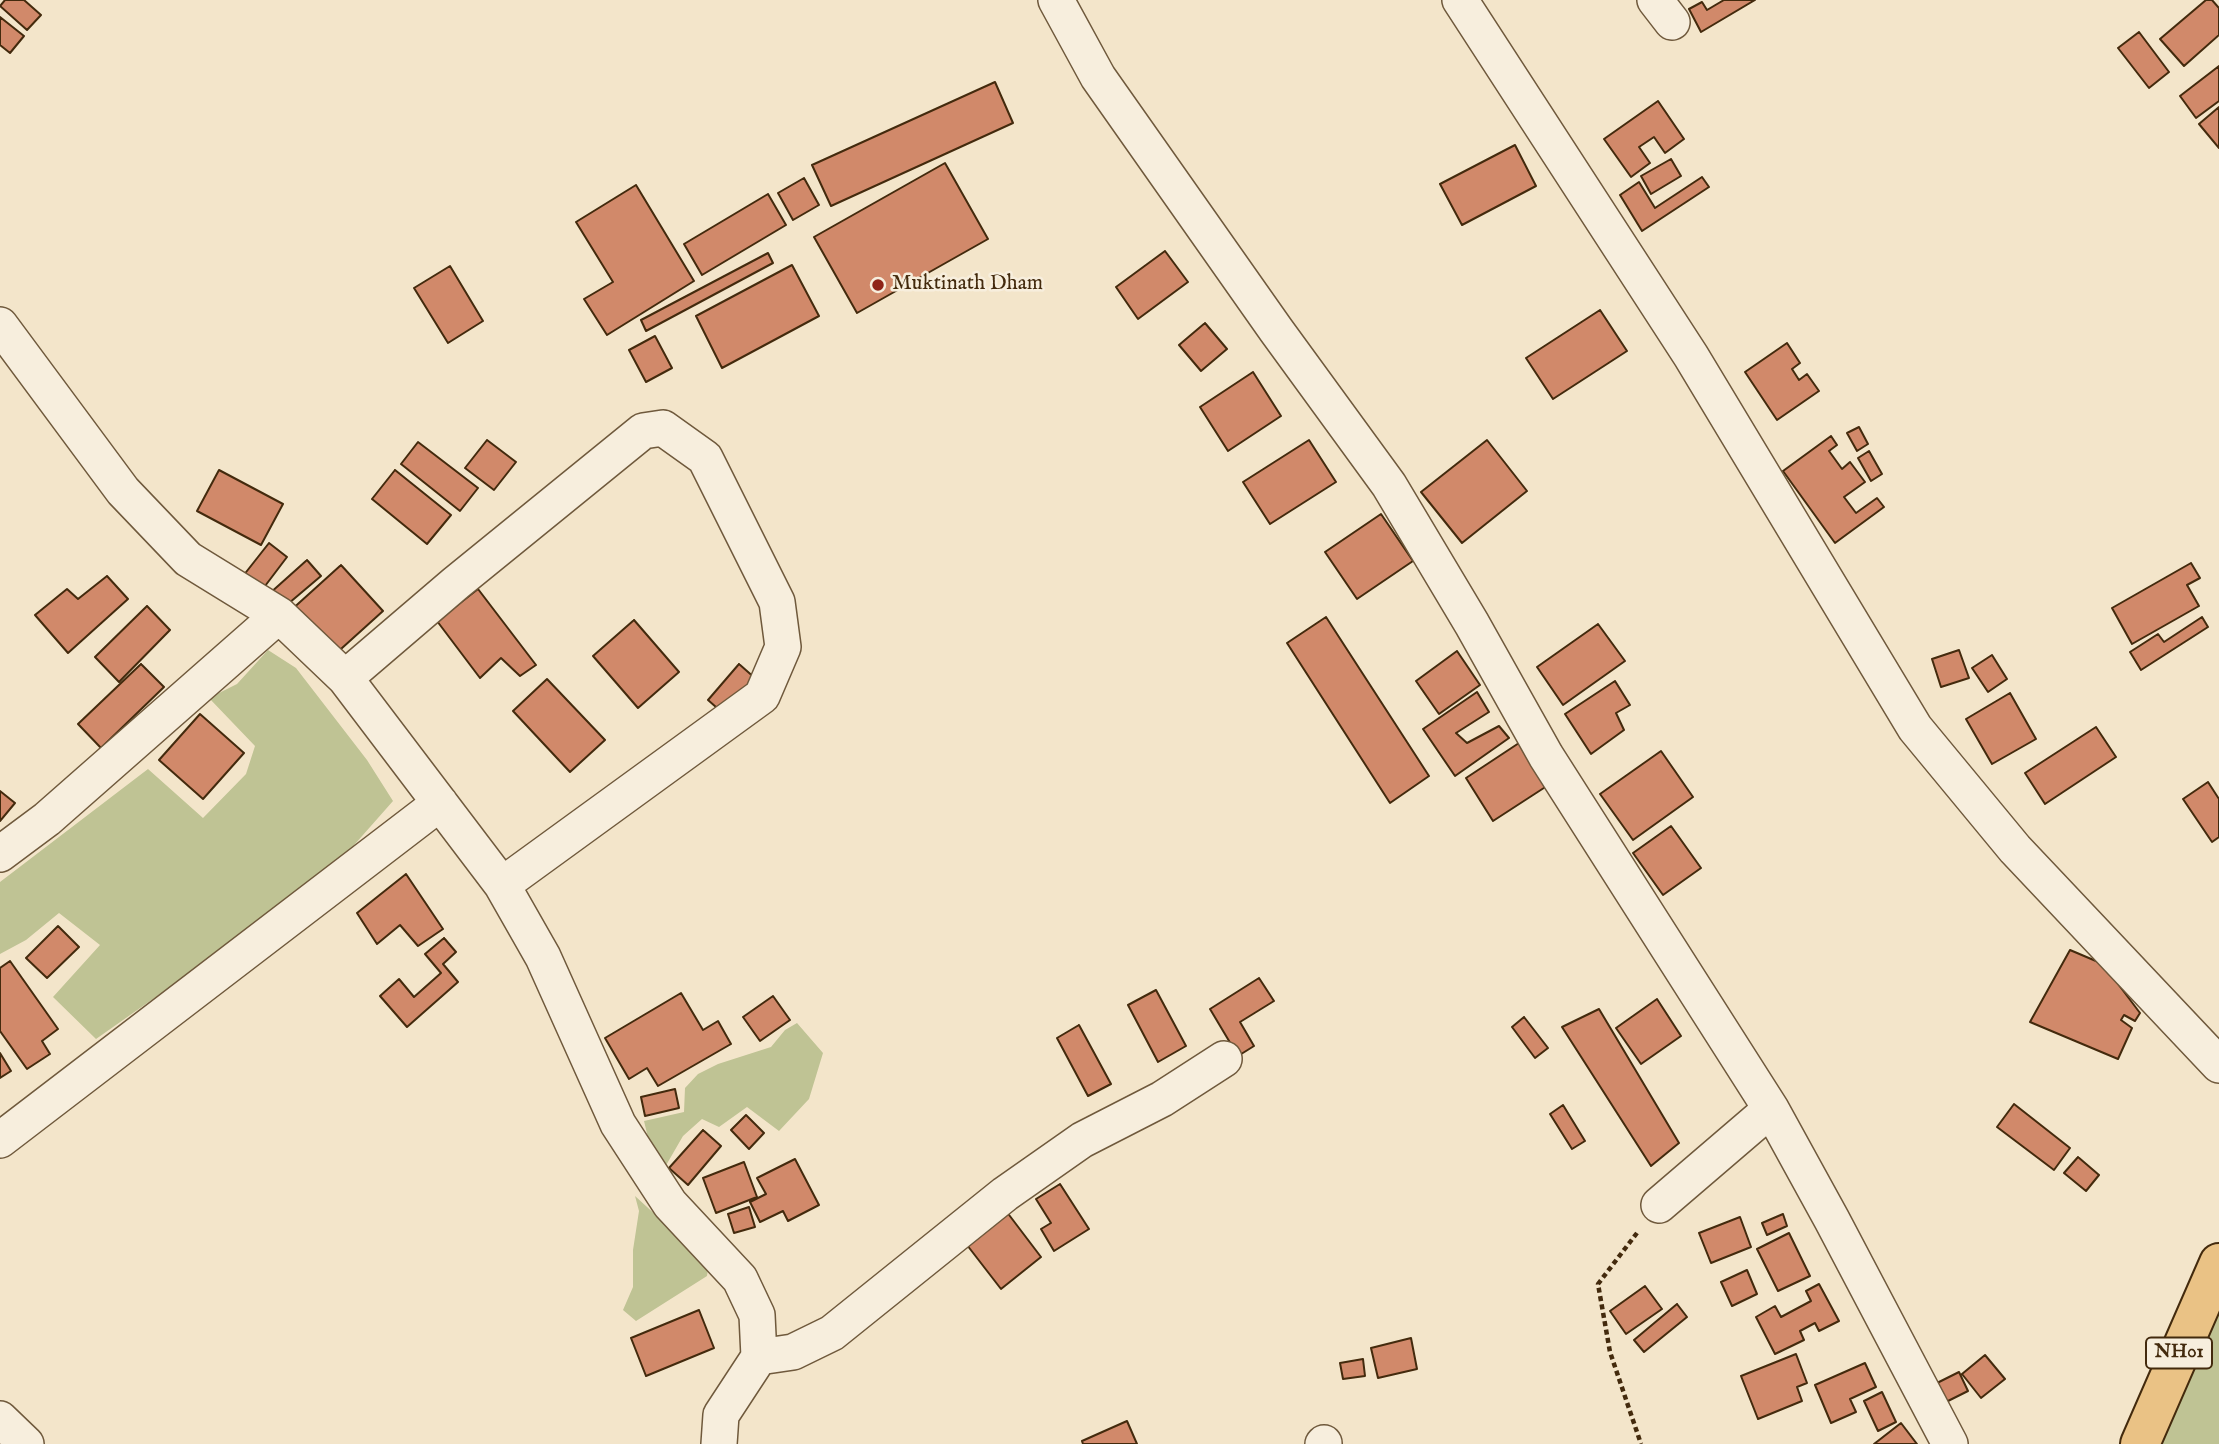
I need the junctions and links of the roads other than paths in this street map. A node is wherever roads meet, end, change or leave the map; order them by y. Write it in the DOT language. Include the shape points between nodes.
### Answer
graph roads {
  1 [pos="1056,0"];
  2 [pos="1460,0"];
  3 [pos="0,325"];
  4 [pos="279,615"];
  5 [pos="345,678"];
  6 [pos="440,803"];
  7 [pos="0,854"];
  8 [pos="502,885"];
  9 [pos="1224,1059"];
  10 [pos="2219,1065"];
  11 [pos="1771,1109"];
  12 [pos="0,1140"];
  13 [pos="1659,1205"];
  14 [pos="2219,1263"];
  15 [pos="760,1357"];
  16 [pos="0,1419"];
  17 [pos="26,1444"];
  18 [pos="719,1444"];
  19 [pos="1950,1444"];
  20 [pos="2140,1444"];
  1 -- 11 [label="street" via="1098,77 1389,485 1546,756"];
  2 -- 10 [label="street" via="1691,356 1915,728 2015,849"];
  3 -- 4 [label="street" via="123,491 188,559"];
  4 -- 5 [label="street"];
  4 -- 7 [label="street" via="47,819"];
  5 -- 6 [label="street"];
  5 -- 8 [label="street" via="643,431 663,428 705,458 777,603 783,648 762,696"];
  6 -- 8 [label="street"];
  6 -- 12 [label="street"];
  8 -- 15 [label="street" via="543,957 618,1124 670,1204 740,1279 757,1315"];
  9 -- 15 [label="street" via="1162,1099 1082,1140 1004,1194 832,1333 793,1352"];
  11 -- 13 [label="street"];
  11 -- 19 [label="street"];
  14 -- 20 [label="highway, NH01"];
  15 -- 18 [label="street" via="721,1415"];
  16 -- 17 [label="street"];
}
